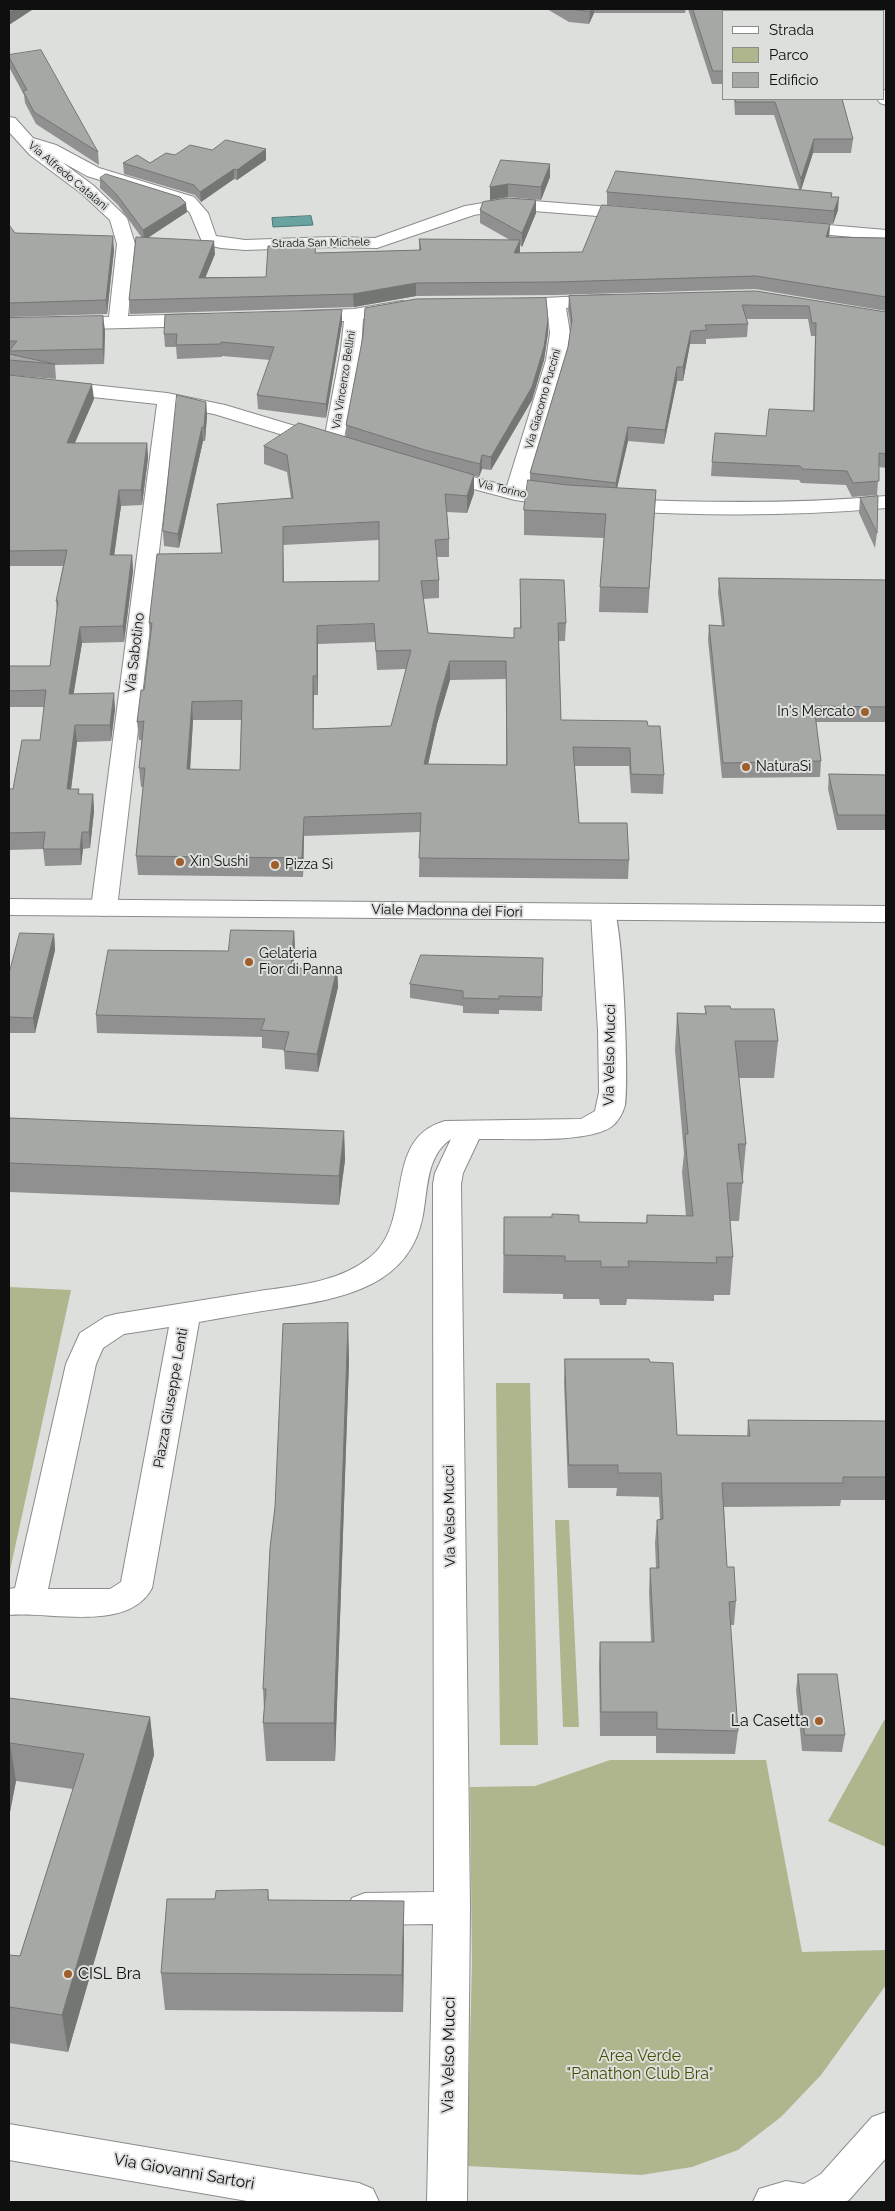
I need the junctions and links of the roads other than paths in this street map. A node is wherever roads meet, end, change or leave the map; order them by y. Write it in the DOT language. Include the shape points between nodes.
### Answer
graph roads {
  1 [pos="9,122"];
  2 [pos="26,140"];
  3 [pos="651,216"];
  4 [pos="777,226"];
  5 [pos="886,234"];
  6 [pos="626,300"];
  7 [pos="556,303"];
  8 [pos="416,304"];
  9 [pos="491,304"];
  10 [pos="354,315"];
  11 [pos="290,318"];
  12 [pos="224,320"];
  13 [pos="118,322"];
  14 [pos="9,325"];
  15 [pos="9,382"];
  16 [pos="168,399"];
  17 [pos="418,469"];
  18 [pos="515,494"];
  19 [pos="886,502"];
  20 [pos="9,907"];
  21 [pos="104,908"];
  22 [pos="604,913"];
  23 [pos="886,914"];
  24 [pos="469,1130"];
  25 [pos="186,1313"];
  26 [pos="19,1601"];
  27 [pos="452,1908"];
  28 [pos="334,1910"];
  29 [pos="886,2130"];
  30 [pos="9,2142"];
  31 [pos="359,2202"];
  32 [pos="447,2202"];
  33 [pos="773,2202"];
  34 [pos="801,2202"];
  35 [pos="810,2202"];
  1 -- 2 [label="street, Via Alfredo Catalani"];
  2 -- 3 [label="street, Strada San Michele" via="93,172 194,204 209,240 221,243 377,243 471,210 508,204"];
  2 -- 13 [label="street, Via Alfredo Catalani" via="118,218 126,244"];
  4 -- 5 [label="street"];
  6 -- 7 [label="street"];
  7 -- 9 [label="street"];
  7 -- 18 [label="street, Via Giacomo Puccini" via="560,333 556,360"];
  8 -- 10 [label="street"];
  10 -- 11 [label="street"];
  10 -- 16 [label="street, Via Vincenzo Bellini" via="343,447 218,409"];
  12 -- 13 [label="street"];
  13 -- 14 [label="street"];
  15 -- 16 [label="street"];
  16 -- 21 [label="street, Via Sabotino"];
  17 -- 18 [label="street, Via Torino"];
  18 -- 19 [label="street, Via Torino" via="589,503 767,510"];
  20 -- 21 [label="street, Viale Madonna dei Fiori"];
  21 -- 22 [label="street, Viale Madonna dei Fiori"];
  22 -- 23 [label="street, Viale Madonna dei Fiori"];
  22 -- 24 [label="street, Via Velso Mucci" via="611,1009 611,1103 608,1115 583,1128"];
  24 -- 25 [label="street, Via Velso Mucci" via="445,1130 425,1145 414,1178 407,1226 399,1243 385,1261 361,1278 331,1289"];
  24 -- 27 [label="street, Via Velso Mucci" via="448,1173 447,1184"];
  25 -- 26 [label="street, Piazza Giuseppe Lenti" via="116,1325 91,1341 81,1364"];
  25 -- 26 [label="street, Piazza Giuseppe Lenti" via="136,1588 117,1602"];
  27 -- 28 [label="street"];
  27 -- 32 [label="street, Via Velso Mucci"];
  29 -- 35 [label="street" via="835,2187"];
  30 -- 31 [label="street, Via Giovanni Sartori"];
  33 -- 34 [label="street"];
}
